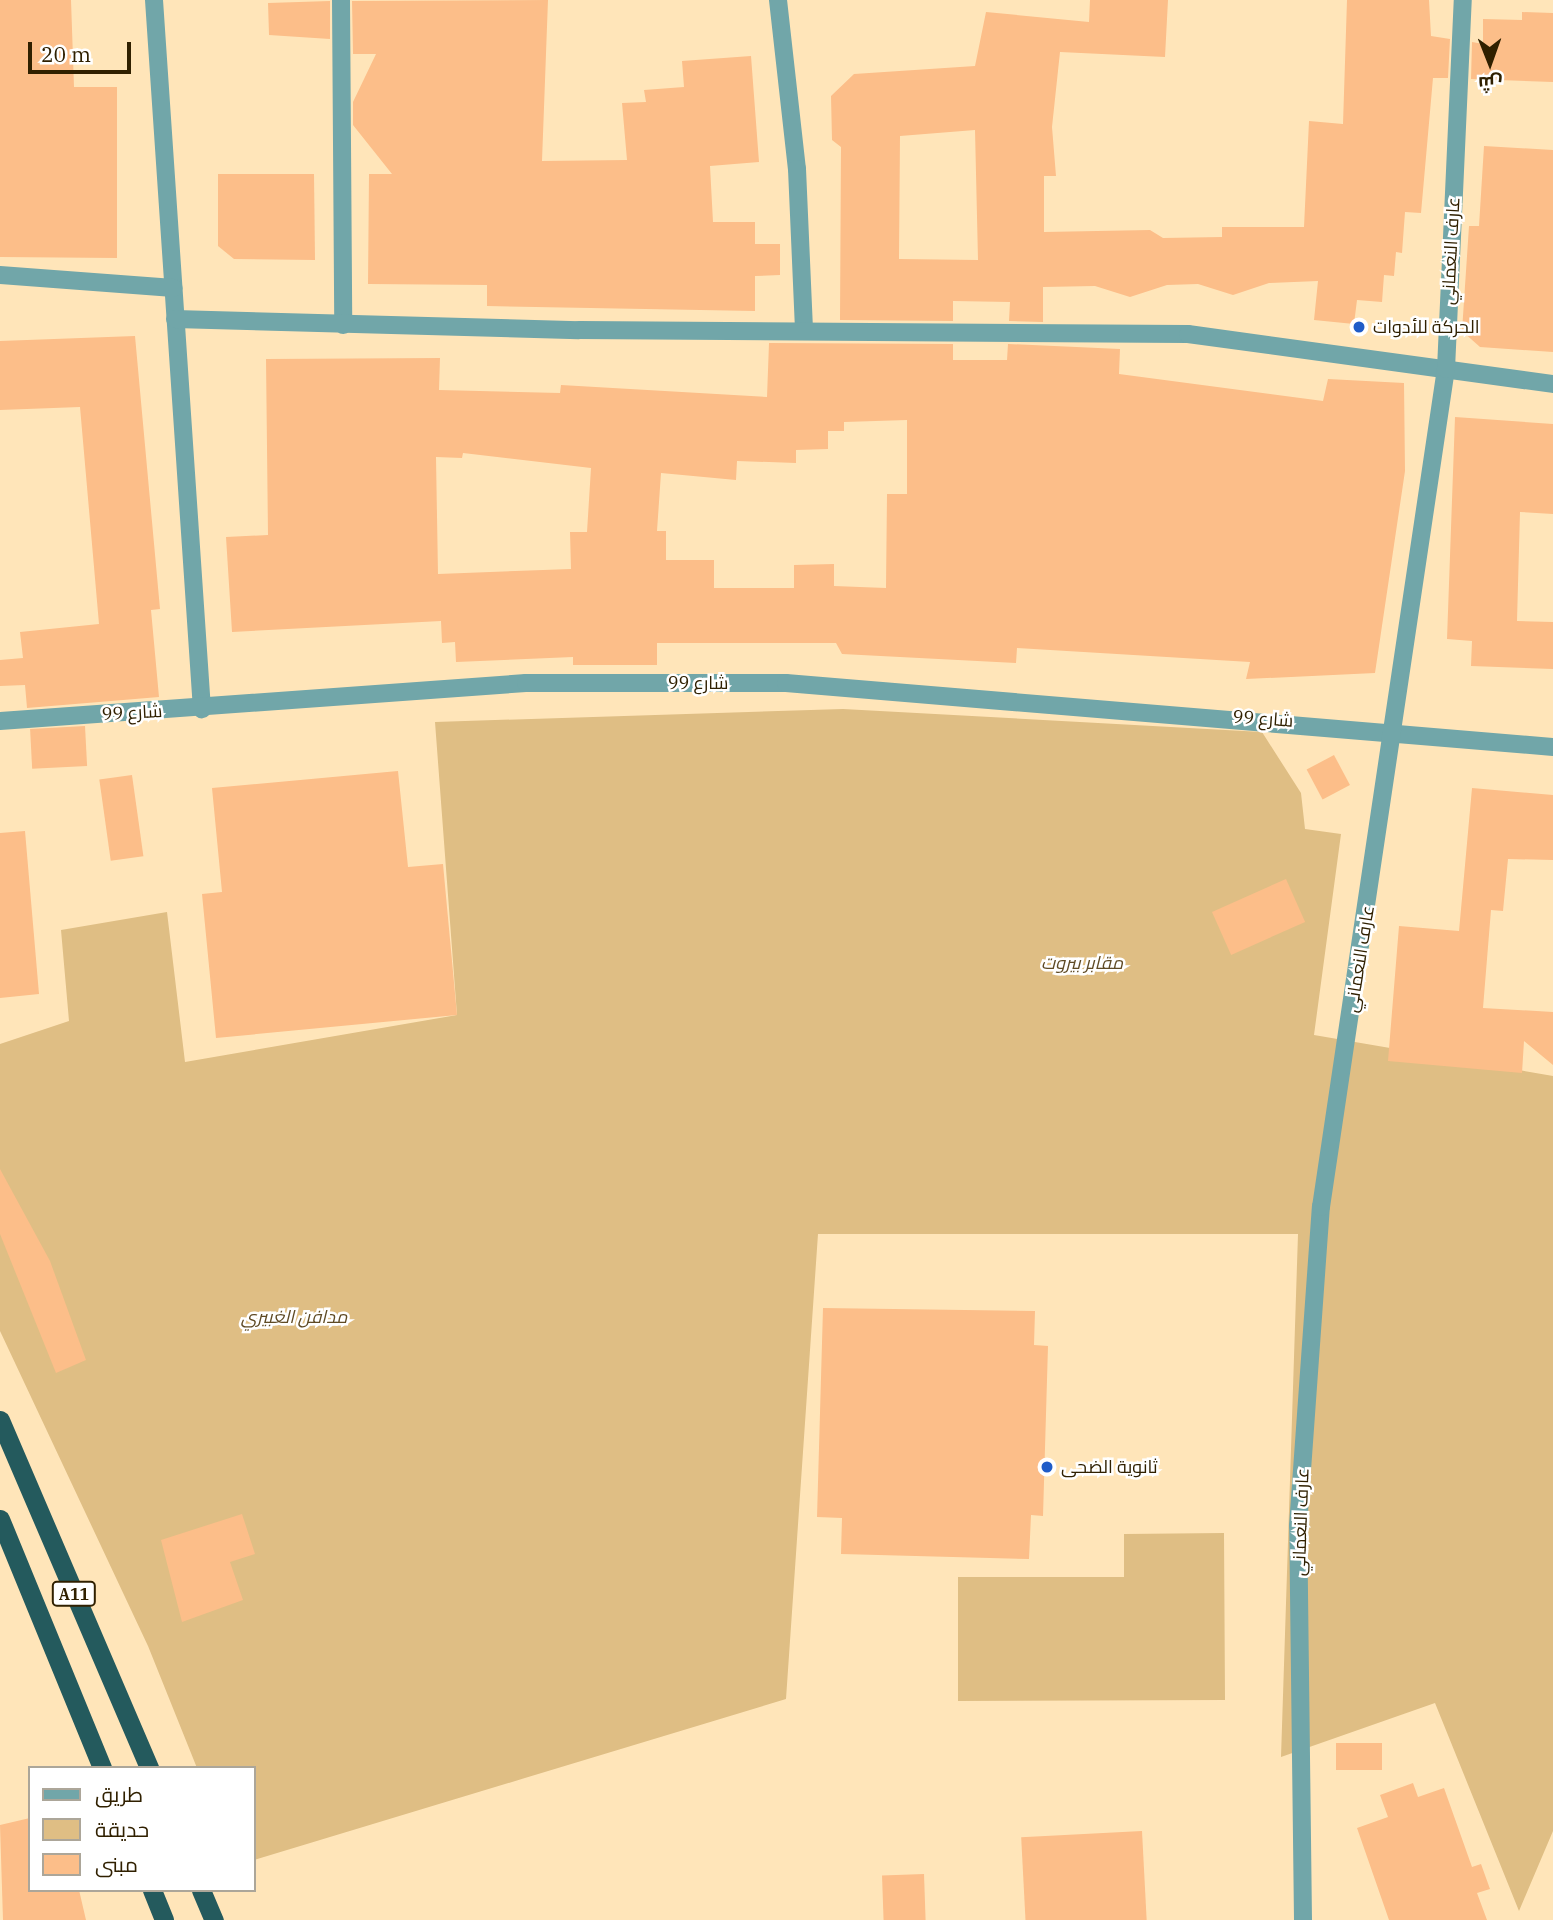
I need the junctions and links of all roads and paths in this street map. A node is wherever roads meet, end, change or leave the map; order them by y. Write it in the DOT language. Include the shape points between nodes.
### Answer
graph roads {
  1 [pos="154,0"];
  2 [pos="341,0"];
  3 [pos="778,0"];
  4 [pos="1463,0"];
  5 [pos="0,275"];
  6 [pos="174,288"];
  7 [pos="175,319"];
  8 [pos="343,325"];
  9 [pos="804,328"];
  10 [pos="1446,369"];
  11 [pos="1553,384"];
  12 [pos="202,709"];
  13 [pos="0,721"];
  14 [pos="1395,729"];
  15 [pos="1553,747"];
  16 [pos="0,1420"];
  17 [pos="2,1529"];
  18 [pos="101,1766"];
  19 [pos="148,1766"];
  20 [pos="153,1892"];
  21 [pos="202,1892"];
  22 [pos="164,1920"];
  23 [pos="214,1920"];
  24 [pos="1303,1920"];
  1 -- 6 [label="street"];
  2 -- 8 [label="street"];
  3 -- 9 [label="street" via="797,169"];
  4 -- 10 [label="street, عارف النعماني"];
  5 -- 6 [label="street"];
  6 -- 7 [label="street"];
  7 -- 8 [label="street"];
  7 -- 12 [label="street"];
  8 -- 9 [label="street"];
  9 -- 10 [label="street" via="1188,334"];
  10 -- 11 [label="street"];
  10 -- 14 [label="street, عارف النعماني"];
  12 -- 13 [label="street, شارع 99"];
  12 -- 14 [label="street, شارع 99" via="526,683 786,683"];
  14 -- 15 [label="street, شارع 99"];
  14 -- 24 [label="street, عارف النعماني" via="1321,1207 1298,1526"];
  16 -- 19 [label="highway, A11"];
  17 -- 18 [label="highway, A11"];
  20 -- 22 [label="highway"];
  21 -- 23 [label="highway"];
}
